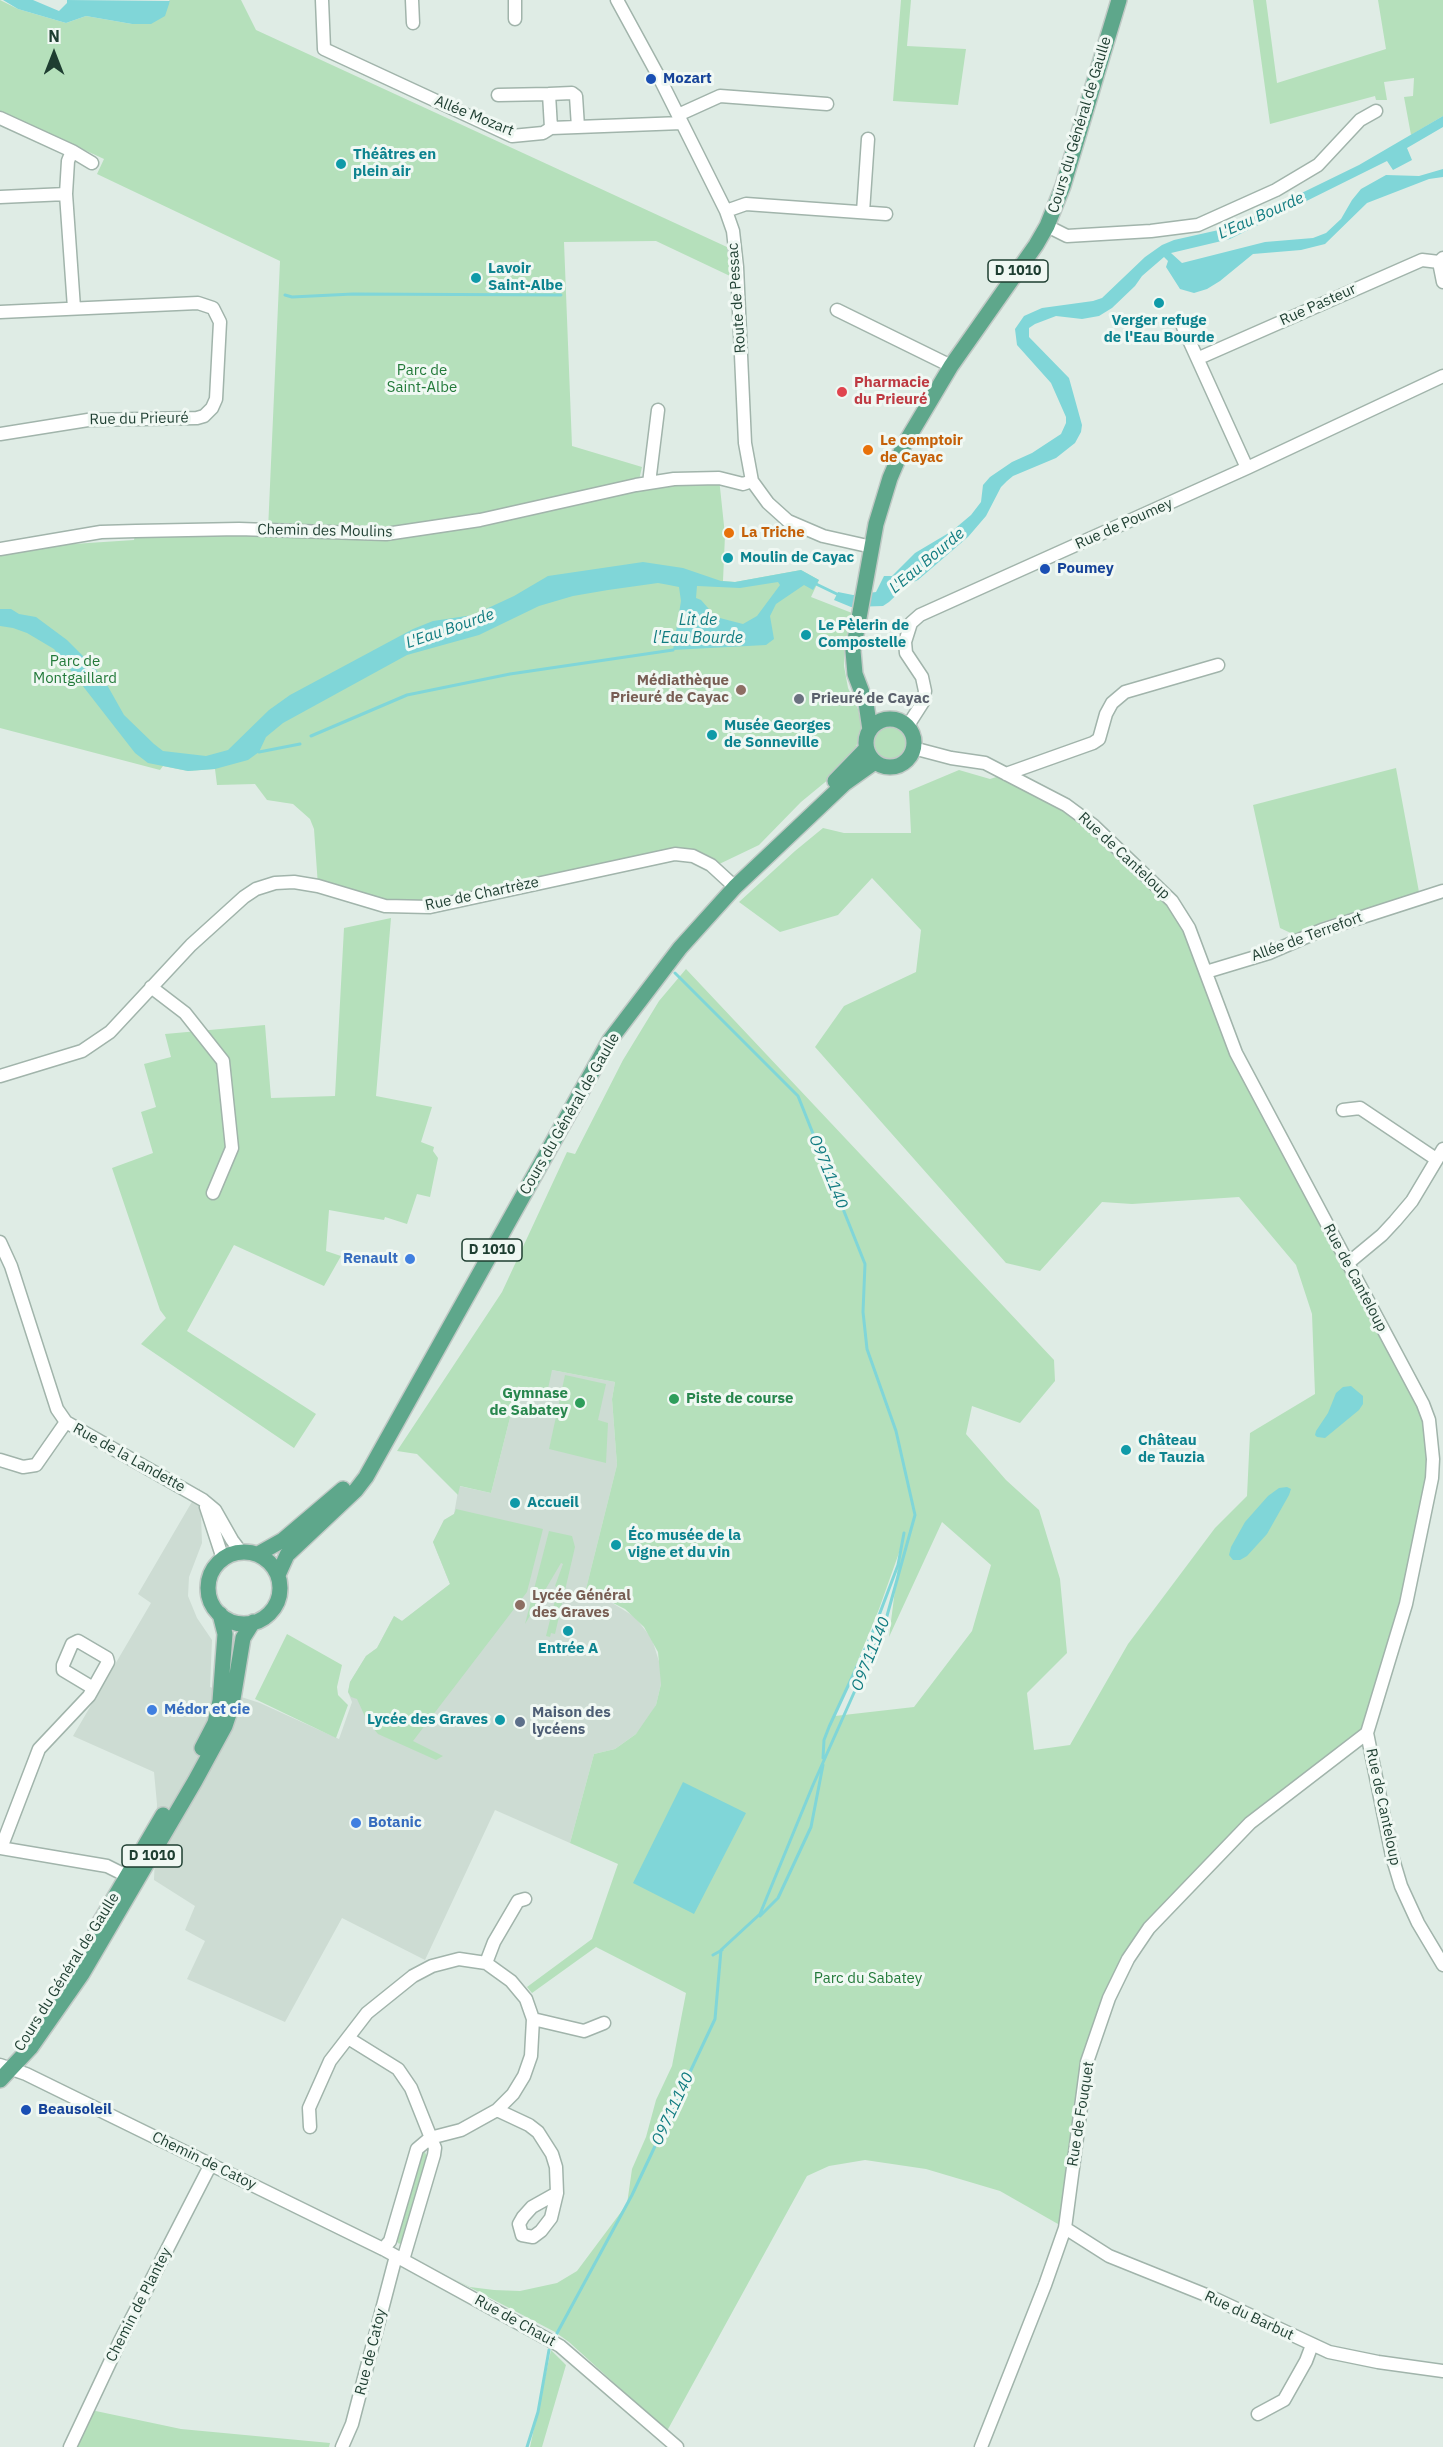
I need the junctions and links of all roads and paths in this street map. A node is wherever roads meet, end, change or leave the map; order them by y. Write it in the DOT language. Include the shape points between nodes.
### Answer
graph roads {
  1 [pos="322,0"];
  2 [pos="412,0"];
  3 [pos="515,0"];
  4 [pos="617,0"];
  5 [pos="1119,0"];
  6 [pos="516,19"];
  7 [pos="413,23"];
  8 [pos="498,94"];
  9 [pos="549,94"];
  10 [pos="827,104"];
  11 [pos="1376,111"];
  12 [pos="0,117"];
  13 [pos="680,119"];
  14 [pos="578,127"];
  15 [pos="551,128"];
  16 [pos="868,139"];
  17 [pos="72,151"];
  18 [pos="92,163"];
  19 [pos="66,194"];
  20 [pos="0,197"];
  21 [pos="726,211"];
  22 [pos="862,212"];
  23 [pos="886,214"];
  24 [pos="1047,226"];
  25 [pos="1441,260"];
  26 [pos="1443,282"];
  27 [pos="74,308"];
  28 [pos="837,309"];
  29 [pos="0,312"];
  30 [pos="1183,327"];
  31 [pos="1199,358"];
  32 [pos="951,366"];
  33 [pos="1443,376"];
  34 [pos="658,410"];
  35 [pos="0,434"];
  36 [pos="1247,468"];
  37 [pos="752,481"];
  38 [pos="649,483"];
  39 [pos="872,547"];
  40 [pos="0,549"];
  41 [pos="1218,665"];
  42 [pos="866,703"];
  43 [pos="884,720"];
  44 [pos="907,727"];
  45 [pos="870,730"];
  46 [pos="913,748"];
  47 [pos="871,755"];
  48 [pos="1006,774"];
  49 [pos="732,884"];
  50 [pos="1443,891"];
  51 [pos="1206,972"];
  52 [pos="151,987"];
  53 [pos="0,1076"];
  54 [pos="1343,1110"];
  55 [pos="1440,1154"];
  56 [pos="213,1193"];
  57 [pos="0,1242"];
  58 [pos="1347,1264"];
  59 [pos="1429,1420"];
  60 [pos="66,1422"];
  61 [pos="1443,1423"];
  62 [pos="0,1460"];
  63 [pos="374,1461"];
  64 [pos="203,1500"];
  65 [pos="241,1552"];
  66 [pos="258,1554"];
  67 [pos="223,1558"];
  68 [pos="278,1575"];
  69 [pos="220,1614"];
  70 [pos="252,1622"];
  71 [pos="93,1688"];
  72 [pos="1367,1733"];
  73 [pos="1,1848"];
  74 [pos="141,1863"];
  75 [pos="132,1878"];
  76 [pos="525,1899"];
  77 [pos="486,1963"];
  78 [pos="1443,1965"];
  79 [pos="533,2019"];
  80 [pos="604,2023"];
  81 [pos="348,2038"];
  82 [pos="3,2071"];
  83 [pos="497,2110"];
  84 [pos="310,2127"];
  85 [pos="430,2138"];
  86 [pos="211,2164"];
  87 [pos="557,2193"];
  88 [pos="1065,2228"];
  89 [pos="383,2249"];
  90 [pos="400,2258"];
  91 [pos="1312,2345"];
  92 [pos="1443,2371"];
  93 [pos="1258,2414"];
  94 [pos="70,2447"];
  95 [pos="342,2447"];
  96 [pos="677,2447"];
  97 [pos="981,2447"];
  1 -- 15 [label="street, Allée Mozart" via="324,49 512,136 543,133"];
  2 -- 7 [label="street"];
  3 -- 6 [label="street"];
  4 -- 13 [label="street, Route de Pessac"];
  5 -- 24 [label="main road, Cours du Général de Gaulle / D 1010" via="1063,186"];
  8 -- 9 [label="street"];
  9 -- 14 [label="street" via="576,96"];
  9 -- 15 [label="street"];
  10 -- 13 [label="street" via="720,96"];
  11 -- 24 [label="street" via="1360,120 1318,165 1276,190 1198,225 1067,236"];
  12 -- 17 [label="street"];
  13 -- 14 [label="street, Allée Mozart"];
  13 -- 21 [label="street, Route de Pessac"];
  14 -- 15 [label="street, Allée Mozart"];
  16 -- 22 [label="street"];
  17 -- 18 [label="street"];
  17 -- 19 [label="street"];
  19 -- 20 [label="street"];
  19 -- 27 [label="street"];
  21 -- 22 [label="street" via="746,204"];
  21 -- 37 [label="street, Route de Pessac" via="733,231 737,267 745,443"];
  22 -- 23 [label="street"];
  24 -- 32 [label="main road, Cours du Général de Gaulle / D 1010"];
  25 -- 26 [label="street, Rue Pasteur"];
  25 -- 31 [label="street, Rue Pasteur" via="1422,260"];
  27 -- 29 [label="street, Rue du Prieuré"];
  27 -- 35 [label="street, Rue du Prieuré" via="198,303 209,306 220,322 215,404 197,418 88,420"];
  28 -- 32 [label="street"];
  30 -- 31 [label="street"];
  31 -- 36 [label="street"];
  32 -- 39 [label="main road, Cours du Général de Gaulle / D 1010" via="897,460 883,496"];
  33 -- 36 [label="street, Rue de Poumey"];
  34 -- 38 [label="street"];
  36 -- 44 [label="street, Rue de Poumey" via="920,615 911,623 905,642 906,653 922,677 925,691 923,702"];
  37 -- 38 [label="street, Chemin des Moulins" via="743,484 719,478"];
  37 -- 39 [label="street, Route de Pessac" via="788,521 823,536"];
  38 -- 40 [label="street, Chemin des Moulins" via="480,520 386,534 146,530 101,532"];
  39 -- 42 [label="main road, Cours du Général de Gaulle / D 1010" via="853,651 858,685"];
  41 -- 48 [label="street" via="1125,692 1112,703 1093,743"];
  42 -- 43 [label="main road, D 1010"];
  42 -- 45 [label="main road, D 1010"];
  43 -- 44 [label="main road" via="896,720"];
  43 -- 45 [label="main road"];
  44 -- 46 [label="main road"];
  45 -- 47 [label="main road" via="866,742"];
  46 -- 47 [label="main road" via="907,759 896,766 888,767"];
  46 -- 48 [label="street, Rue de Canteloup" via="976,760"];
  47 -- 49 [label="main road, D 1010" via="857,761 795,815"];
  48 -- 51 [label="street, Rue de Canteloup" via="1082,816 1172,901 1189,928"];
  49 -- 52 [label="street, Rue de Chartrèze" via="711,865 693,856 675,854 430,907 385,906 318,886 275,883 244,897"];
  49 -- 63 [label="main road, Cours du Général de Gaulle / D 1010" via="675,944 636,994"];
  50 -- 51 [label="street, Allée de Terrefort"];
  51 -- 58 [label="street, Rue de Canteloup" via="1236,1053"];
  52 -- 53 [label="street, Rue de Chartrèze" via="110,1032 82,1052"];
  52 -- 56 [label="street" via="185,1013 223,1061 232,1148"];
  54 -- 55 [label="street" via="1360,1108"];
  55 -- 58 [label="street" via="1412,1201"];
  57 -- 60 [label="street, Rue de la Landette" via="57,1409"];
  58 -- 59 [label="street, Rue de Canteloup"];
  59 -- 61 [label="street"];
  59 -- 72 [label="street, Rue de Canteloup" via="1432,1478 1406,1604"];
  60 -- 62 [label="street" via="36,1466 23,1467"];
  60 -- 64 [label="street, Rue de la Landette"];
  63 -- 66 [label="main road, Cours du Général de Gaulle / D 1010" via="283,1540"];
  63 -- 68 [label="main road, Cours du Général de Gaulle / D 1010" via="356,1490 287,1555"];
  64 -- 65 [label="street, Rue de la Landette" via="216,1510"];
  64 -- 67 [label="street, Rue de la Landette"];
  65 -- 66 [label="main road"];
  65 -- 67 [label="main road"];
  66 -- 68 [label="main road"];
  67 -- 69 [label="main road" via="208,1586 209,1596"];
  68 -- 70 [label="main road" via="280,1591 274,1607"];
  69 -- 70 [label="main road" via="241,1623"];
  69 -- 74 [label="main road, Cours du Général de Gaulle / D 1010" via="225,1634 215,1723"];
  70 -- 74 [label="main road, Cours du Général de Gaulle / D 1010" via="243,1638 225,1726"];
  71 -- 73 [label="street" via="39,1749"];
  72 -- 78 [label="street, Rue de Canteloup" via="1401,1886"];
  72 -- 88 [label="street, Rue de Fouquet" via="1250,1823 1149,1928 1128,1959 1109,1998 1087,2062"];
  73 -- 75 [label="street" via="107,1866"];
  74 -- 75 [label="main road, Cours du Général de Gaulle / D 1010"];
  75 -- 82 [label="main road, Cours du Général de Gaulle / D 1010"];
  75 -- 82 [label="main road, Cours du Général de Gaulle / D 1010" via="76,1983 31,2047"];
  76 -- 77 [label="street" via="518,1901"];
  77 -- 79 [label="street" via="511,1981 525,1999"];
  77 -- 81 [label="street" via="459,1959 422,1971 367,2013"];
  79 -- 80 [label="street" via="584,2031"];
  79 -- 83 [label="street" via="531,2056 524,2076"];
  81 -- 84 [label="street" via="330,2061 309,2108"];
  81 -- 85 [label="street, Rue de Catoy" via="398,2069 411,2088"];
  82 -- 86 [label="street, Chemin de Catoy" via="26,2074"];
  83 -- 85 [label="street" via="461,2130"];
  83 -- 87 [label="street" via="538,2132 552,2154"];
  85 -- 89 [label="street" via="417,2149 390,2241"];
  85 -- 90 [label="street, Rue de Catoy" via="434,2155"];
  86 -- 89 [label="street, Chemin de Catoy"];
  86 -- 94 [label="street, Chemin de Plantey"];
  88 -- 91 [label="street, Rue du Barbut" via="1109,2256 1211,2297"];
  88 -- 97 [label="street, Rue de Fouquet"];
  89 -- 90 [label="street, Chemin de Catoy"];
  90 -- 95 [label="street, Rue de Catoy"];
  90 -- 96 [label="street, Rue de Chaut" via="560,2346"];
  91 -- 92 [label="street, Rue du Barbut" via="1347,2357"];
  91 -- 93 [label="street" via="1284,2400"];
}
